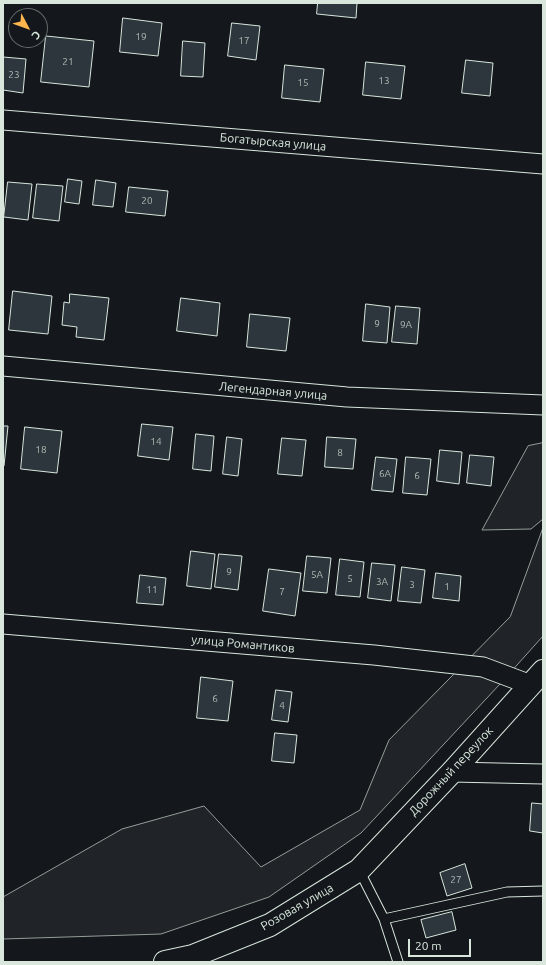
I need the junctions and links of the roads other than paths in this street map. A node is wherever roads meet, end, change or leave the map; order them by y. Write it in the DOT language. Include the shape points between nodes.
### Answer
graph roads {
  1 [pos="3,120"];
  2 [pos="543,164"];
  3 [pos="3,366"];
  4 [pos="543,404"];
  5 [pos="3,624"];
  6 [pos="537,678"];
  7 [pos="452,772"];
  8 [pos="543,774"];
  9 [pos="359,870"];
  10 [pos="543,891"];
  11 [pos="384,919"];
  12 [pos="194,959"];
  13 [pos="165,962"];
  14 [pos="398,962"];
  1 -- 2 [label="street, Богатырская улица"];
  3 -- 4 [label="street, Легендарная улица" via="347,398"];
  5 -- 6 [label="street, улица Романтиков" via="374,655 483,667"];
  6 -- 7 [label="main road, Дорожный переулок"];
  7 -- 8 [label="street"];
  7 -- 9 [label="main road, Дорожный переулок"];
  9 -- 11 [label="lane"];
  9 -- 12 [label="main road, Розовая улица" via="270,925"];
  10 -- 11 [label="lane" via="507,892"];
  11 -- 14 [label="lane"];
  12 -- 13 [label="main road, Розовая улица"];
}
